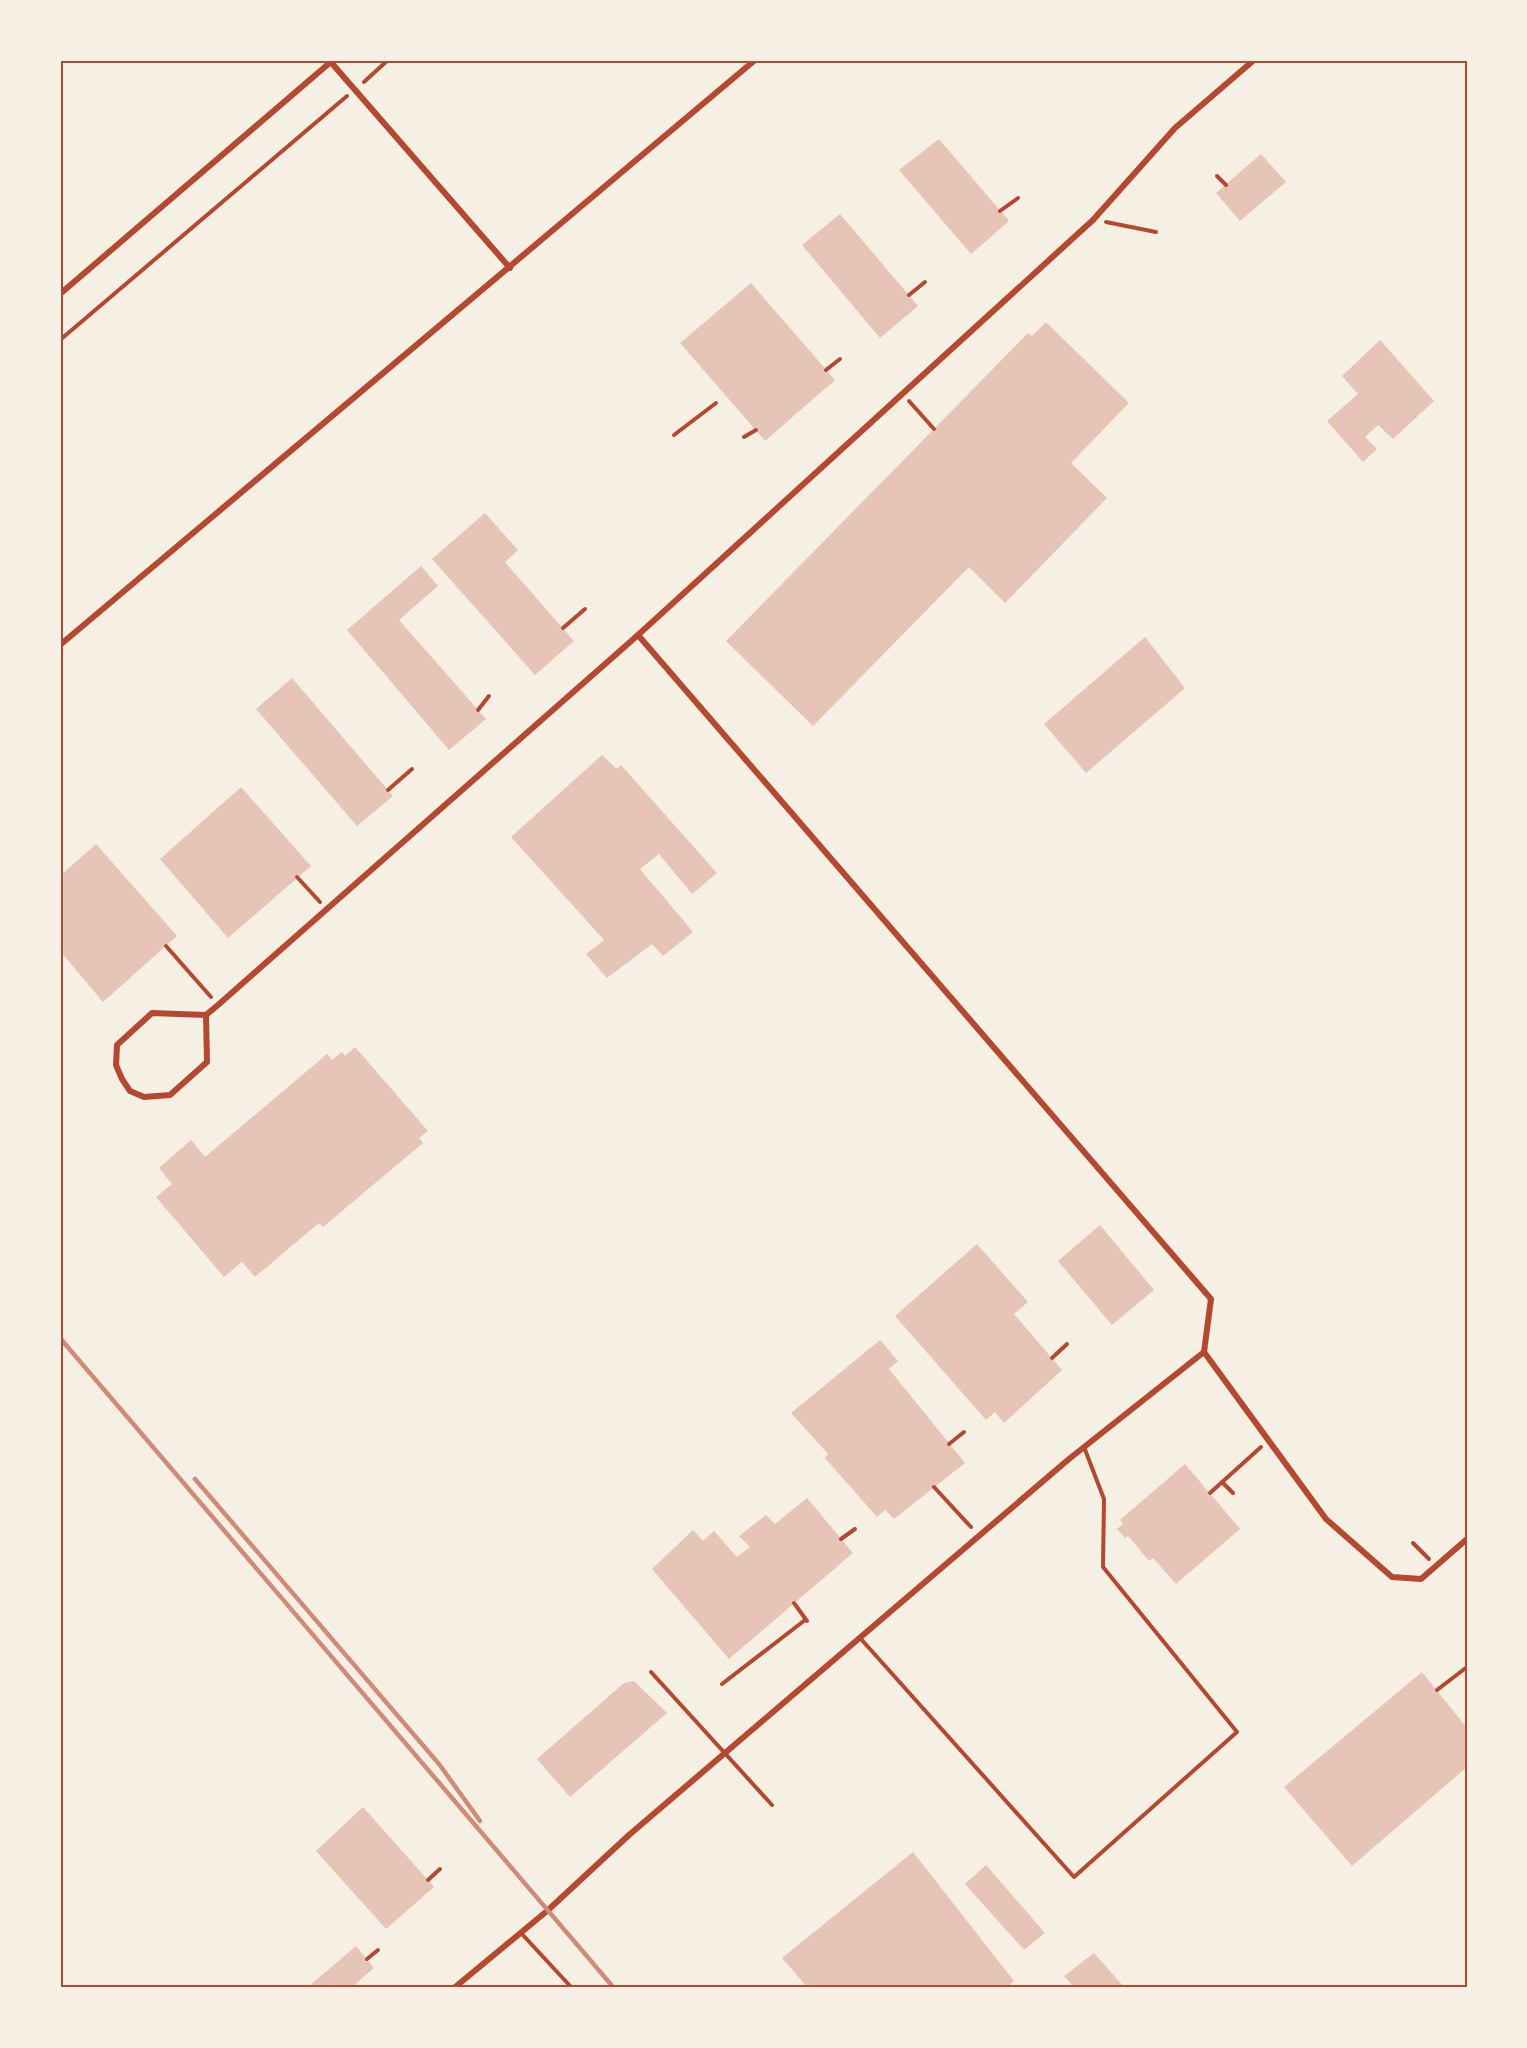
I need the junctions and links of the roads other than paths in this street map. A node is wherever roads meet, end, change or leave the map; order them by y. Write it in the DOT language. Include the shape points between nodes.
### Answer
graph roads {
  1 [pos="754,60"];
  2 [pos="1254,60"];
  3 [pos="331,61"];
  4 [pos="510,268"];
  5 [pos="60,294"];
  6 [pos="638,635"];
  7 [pos="60,645"];
  8 [pos="206,1015"];
  9 [pos="1204,1352"];
  10 [pos="1084,1447"];
  11 [pos="1467,1539"];
  12 [pos="861,1639"];
  13 [pos="651,1672"];
  14 [pos="727,1753"];
  15 [pos="771,1805"];
  16 [pos="521,1933"];
  17 [pos="454,1988"];
  18 [pos="572,1988"];
  1 -- 4 [label="street"];
  2 -- 6 [label="street" via="1175,128 1093,220"];
  3 -- 4 [label="street"];
  3 -- 5 [label="street"];
  4 -- 7 [label="street"];
  6 -- 8 [label="street"];
  6 -- 9 [label="street" via="1211,1299"];
  8 -- 8 [label="street" via="152,1013 117,1045 116,1065 130,1091 144,1096 170,1095 207,1062"];
  9 -- 10 [label="street"];
  9 -- 11 [label="street" via="1326,1520 1392,1577 1420,1579"];
  10 -- 12 [label="street"];
  10 -- 12 [label="lane" via="1104,1499 1103,1567 1237,1732 1074,1877"];
  12 -- 14 [label="street"];
  13 -- 14 [label="lane"];
  14 -- 15 [label="lane"];
  14 -- 16 [label="street" via="629,1834"];
  16 -- 17 [label="street"];
  16 -- 18 [label="lane"];
}
